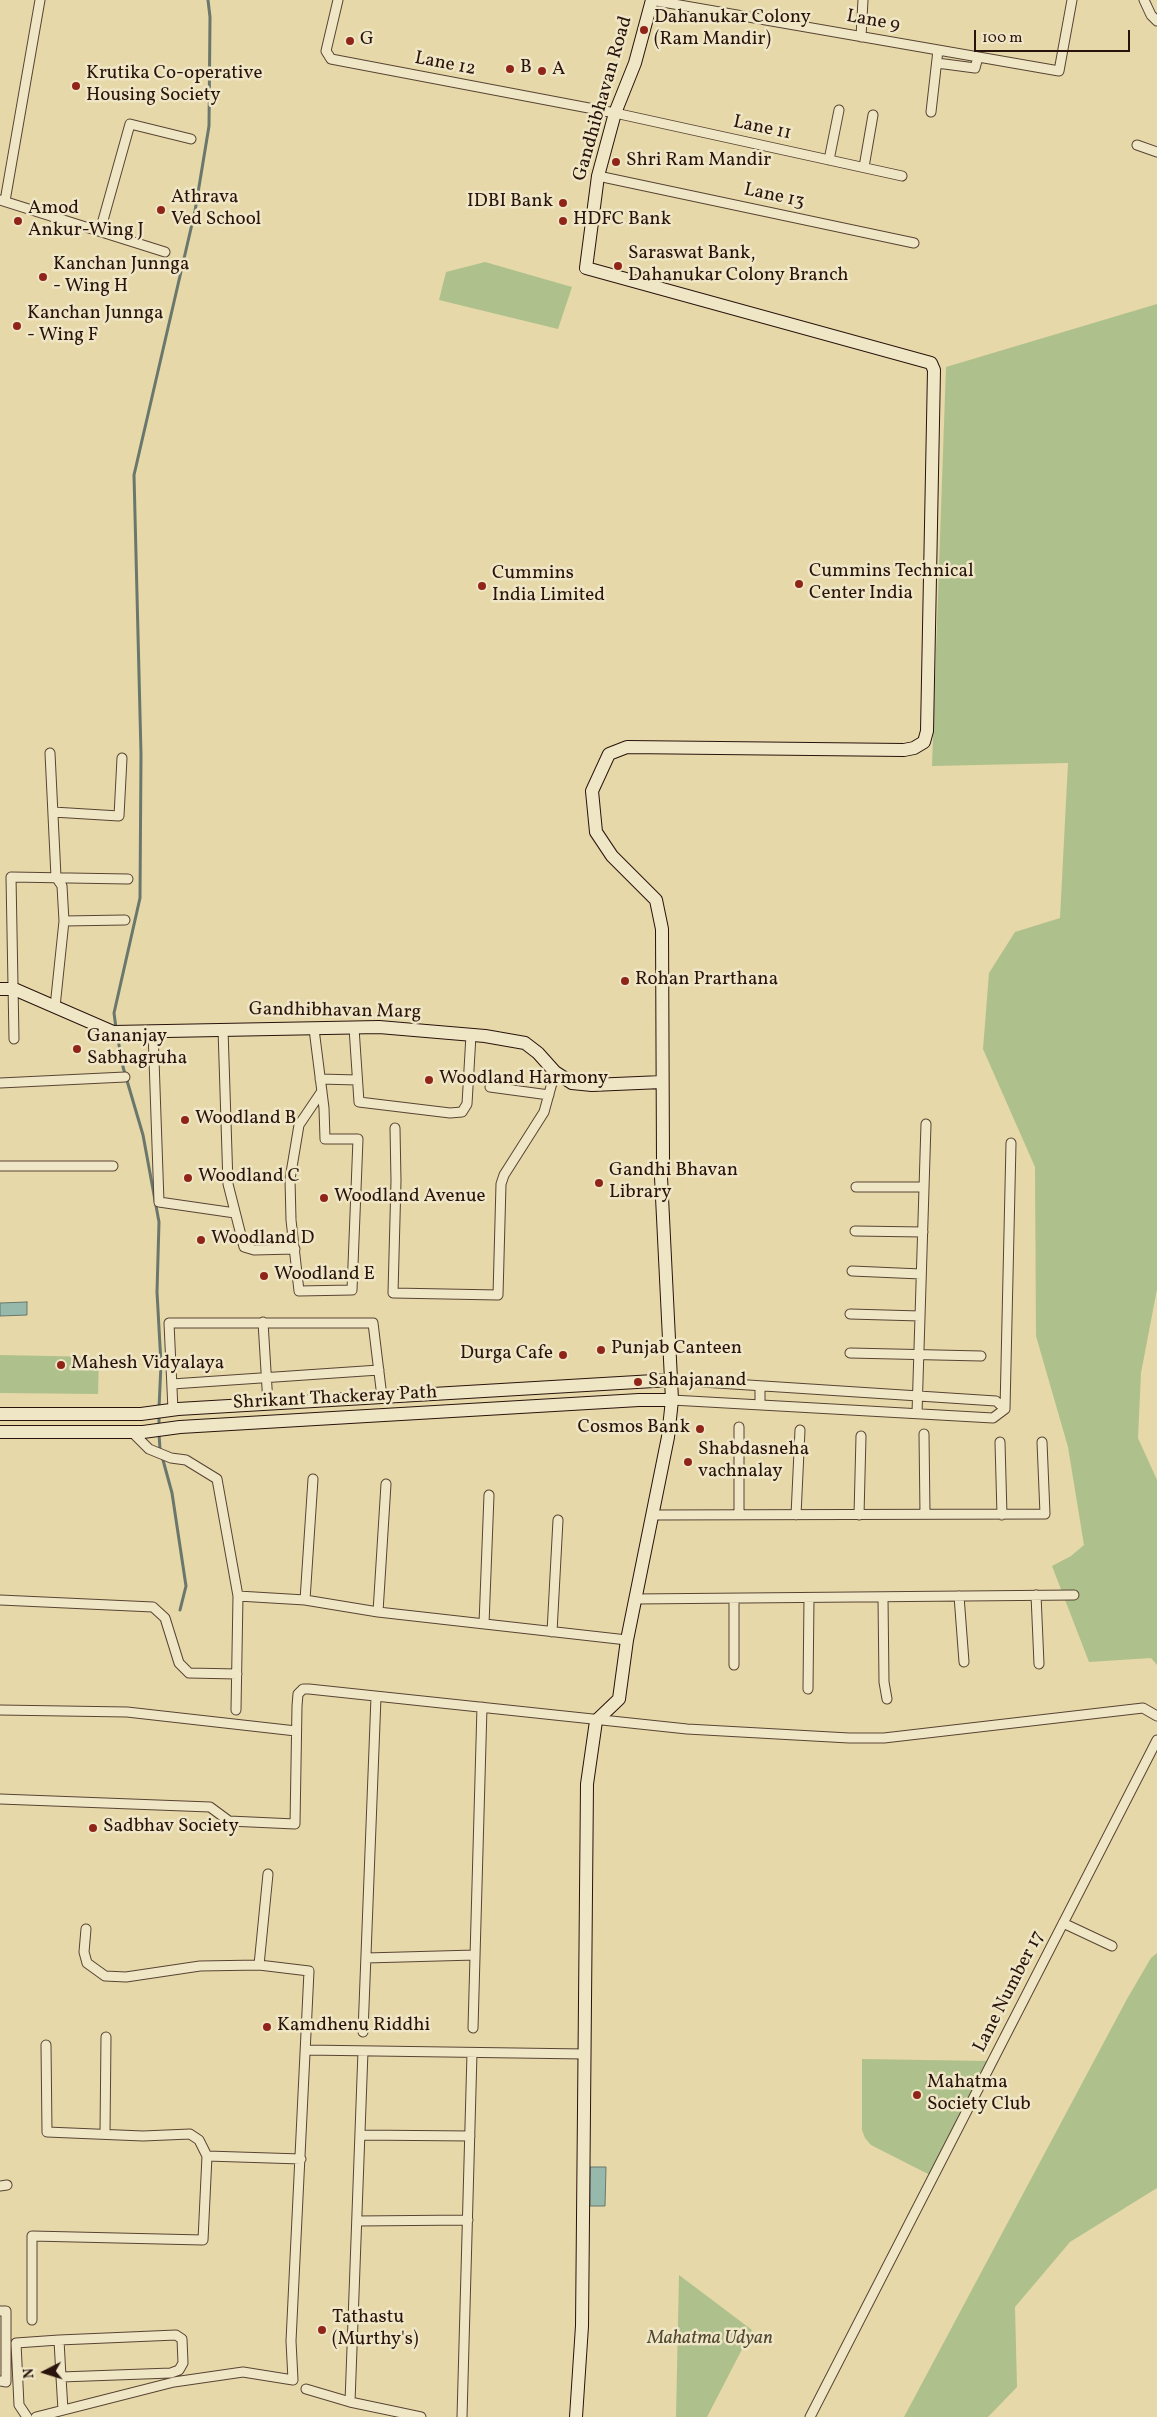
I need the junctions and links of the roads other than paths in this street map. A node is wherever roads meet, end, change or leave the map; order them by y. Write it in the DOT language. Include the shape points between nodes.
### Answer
graph roads {
  1 [pos="40,0"];
  2 [pos="338,0"];
  3 [pos="651,0"];
  4 [pos="864,0"];
  5 [pos="1072,0"];
  6 [pos="1144,0"];
  7 [pos="1157,21"];
  8 [pos="861,37"];
  9 [pos="938,50"];
  10 [pos="978,57"];
  11 [pos="937,62"];
  12 [pos="839,110"];
  13 [pos="931,112"];
  14 [pos="615,113"];
  15 [pos="873,115"];
  16 [pos="191,139"];
  17 [pos="1137,145"];
  18 [pos="1157,152"];
  19 [pos="829,160"];
  20 [pos="864,168"];
  21 [pos="598,176"];
  22 [pos="902,176"];
  23 [pos="2,200"];
  24 [pos="100,232"];
  25 [pos="914,243"];
  26 [pos="165,252"];
  27 [pos="50,753"];
  28 [pos="122,758"];
  29 [pos="53,812"];
  30 [pos="56,877"];
  31 [pos="128,879"];
  32 [pos="124,920"];
  33 [pos="64,921"];
  34 [pos="0,989"];
  35 [pos="14,989"];
  36 [pos="56,1007"];
  37 [pos="354,1028"];
  38 [pos="222,1029"];
  39 [pos="314,1030"];
  40 [pos="152,1031"];
  41 [pos="471,1035"];
  42 [pos="14,1039"];
  43 [pos="555,1072"];
  44 [pos="125,1076"];
  45 [pos="320,1079"];
  46 [pos="357,1080"];
  47 [pos="662,1082"];
  48 [pos="0,1083"];
  49 [pos="490,1087"];
  50 [pos="322,1091"];
  51 [pos="549,1095"];
  52 [pos="926,1124"];
  53 [pos="395,1128"];
  54 [pos="1011,1143"];
  55 [pos="0,1166"];
  56 [pos="113,1166"];
  57 [pos="856,1187"];
  58 [pos="924,1187"];
  59 [pos="235,1213"];
  60 [pos="855,1231"];
  61 [pos="922,1232"];
  62 [pos="295,1249"];
  63 [pos="852,1271"];
  64 [pos="921,1274"];
  65 [pos="850,1314"];
  66 [pos="920,1316"];
  67 [pos="262,1322"];
  68 [pos="850,1353"];
  69 [pos="919,1354"];
  70 [pos="981,1356"];
  71 [pos="379,1370"];
  72 [pos="266,1379"];
  73 [pos="671,1380"];
  74 [pos="172,1384"];
  75 [pos="760,1386"];
  76 [pos="382,1397"];
  77 [pos="918,1398"];
  78 [pos="672,1400"];
  79 [pos="268,1404"];
  80 [pos="760,1405"];
  81 [pos="1005,1409"];
  82 [pos="169,1410"];
  83 [pos="0,1414"];
  84 [pos="917,1414"];
  85 [pos="739,1427"];
  86 [pos="800,1430"];
  87 [pos="0,1432"];
  88 [pos="138,1432"];
  89 [pos="924,1434"];
  90 [pos="860,1436"];
  91 [pos="1000,1442"];
  92 [pos="1042,1442"];
  93 [pos="313,1479"];
  94 [pos="386,1484"];
  95 [pos="489,1495"];
  96 [pos="925,1514"];
  97 [pos="652,1515"];
  98 [pos="739,1515"];
  99 [pos="796,1515"];
  100 [pos="859,1515"];
  101 [pos="1002,1515"];
  102 [pos="558,1520"];
  103 [pos="1036,1595"];
  104 [pos="1074,1595"];
  105 [pos="238,1596"];
  106 [pos="959,1596"];
  107 [pos="809,1598"];
  108 [pos="883,1598"];
  109 [pos="734,1599"];
  110 [pos="0,1600"];
  111 [pos="305,1600"];
  112 [pos="635,1600"];
  113 [pos="378,1612"];
  114 [pos="484,1624"];
  115 [pos="552,1632"];
  116 [pos="627,1640"];
  117 [pos="964,1662"];
  118 [pos="1039,1664"];
  119 [pos="734,1665"];
  120 [pos="237,1674"];
  121 [pos="808,1689"];
  122 [pos="376,1696"];
  123 [pos="887,1699"];
  124 [pos="482,1707"];
  125 [pos="0,1710"];
  126 [pos="236,1710"];
  127 [pos="1157,1716"];
  128 [pos="596,1720"];
  129 [pos="296,1731"];
  130 [pos="1156,1741"];
  131 [pos="0,1799"];
  132 [pos="268,1874"];
  133 [pos="1063,1923"];
  134 [pos="86,1929"];
  135 [pos="1112,1946"];
  136 [pos="475,1955"];
  137 [pos="366,1958"];
  138 [pos="259,1966"];
  139 [pos="473,2028"];
  140 [pos="364,2032"];
  141 [pos="106,2037"];
  142 [pos="46,2045"];
  143 [pos="306,2050"];
  144 [pos="363,2051"];
  145 [pos="472,2053"];
  146 [pos="585,2054"];
  147 [pos="105,2133"];
  148 [pos="360,2134"];
  149 [pos="470,2136"];
  150 [pos="207,2156"];
  151 [pos="301,2159"];
  152 [pos="468,2220"];
  153 [pos="356,2221"];
  154 [pos="0,2311"];
  155 [pos="32,2320"];
  156 [pos="59,2340"];
  157 [pos="61,2377"];
  158 [pos="0,2382"];
  159 [pos="306,2389"];
  160 [pos="350,2402"];
  161 [pos="63,2410"];
  162 [pos="27,2417"];
  163 [pos="36,2417"];
  164 [pos="421,2417"];
  165 [pos="462,2417"];
  166 [pos="576,2417"];
  167 [pos="810,2417"];
  1 -- 23 [label="street"];
  2 -- 14 [label="street, Lane 12" via="326,50 330,59"];
  3 -- 8 [label="street, Lane 9"];
  3 -- 14 [label="street, Gandhibhavan Road" via="635,63"];
  4 -- 8 [label="street"];
  5 -- 10 [label="street, Lane 9" via="1059,71"];
  6 -- 7 [label="street"];
  8 -- 9 [label="street, Lane 9"];
  9 -- 10 [label="street, Lane 9"];
  9 -- 11 [label="street"];
  10 -- 11 [label="street" via="975,68"];
  11 -- 13 [label="street"];
  12 -- 19 [label="street"];
  14 -- 19 [label="street, Lane 11"];
  14 -- 21 [label="street, Gandhibhavan Road"];
  15 -- 20 [label="street"];
  16 -- 24 [label="street" via="130,124"];
  17 -- 18 [label="street"];
  19 -- 20 [label="street, Lane 11"];
  20 -- 22 [label="street, Lane 11"];
  21 -- 25 [label="street, Lane 13"];
  21 -- 47 [label="street, Gandhibhavan Road" via="586,268 927,360 934,370 927,731 924,742 904,750 627,747 608,754 592,792 596,832 612,856 656,900 662,929"];
  23 -- 24 [label="street"];
  24 -- 26 [label="street"];
  27 -- 29 [label="street"];
  28 -- 29 [label="street" via="119,816"];
  29 -- 30 [label="street"];
  30 -- 31 [label="street"];
  30 -- 33 [label="street" via="62,886"];
  30 -- 35 [label="street" via="11,878"];
  32 -- 33 [label="street"];
  33 -- 36 [label="street"];
  34 -- 35 [label="street, Gandhibhavan Marg"];
  35 -- 36 [label="street, Gandhibhavan Marg"];
  35 -- 42 [label="street"];
  36 -- 40 [label="street, Gandhibhavan Marg" via="117,1032"];
  37 -- 39 [label="street, Gandhibhavan Marg"];
  37 -- 41 [label="street, Gandhibhavan Marg" via="380,1027"];
  37 -- 46 [label="street"];
  38 -- 39 [label="street, Gandhibhavan Marg"];
  38 -- 40 [label="street, Gandhibhavan Marg"];
  38 -- 59 [label="street" via="228,1184"];
  39 -- 45 [label="street"];
  40 -- 59 [label="street" via="159,1202"];
  41 -- 43 [label="street, Gandhibhavan Marg" via="524,1043"];
  41 -- 46 [label="street" via="467,1104 462,1112 359,1102"];
  43 -- 47 [label="street, Gandhibhavan Marg" via="572,1084"];
  43 -- 51 [label="street"];
  44 -- 48 [label="street"];
  45 -- 46 [label="street"];
  45 -- 50 [label="street"];
  47 -- 73 [label="street" via="664,1162 661,1187"];
  49 -- 51 [label="street"];
  50 -- 62 [label="street" via="299,1125 293,1147 290,1179"];
  50 -- 62 [label="street" via="325,1139 358,1139 352,1290 299,1291"];
  51 -- 53 [label="street" via="544,1112 500,1184 498,1296 392,1294"];
  52 -- 58 [label="street"];
  54 -- 81 [label="street"];
  55 -- 56 [label="street"];
  57 -- 58 [label="street"];
  58 -- 61 [label="street"];
  59 -- 62 [label="street" via="244,1248"];
  60 -- 61 [label="street"];
  61 -- 64 [label="street"];
  63 -- 64 [label="street"];
  64 -- 66 [label="street"];
  65 -- 66 [label="street"];
  66 -- 69 [label="street"];
  67 -- 71 [label="street" via="374,1322"];
  67 -- 72 [label="street"];
  67 -- 74 [label="street" via="169,1323"];
  68 -- 69 [label="street"];
  69 -- 70 [label="street"];
  69 -- 77 [label="street"];
  71 -- 72 [label="street"];
  71 -- 76 [label="street"];
  72 -- 74 [label="street"];
  72 -- 79 [label="street"];
  73 -- 75 [label="street"];
  73 -- 76 [label="street, Shrikant Thackeray Path"];
  73 -- 78 [label="street"];
  74 -- 82 [label="street"];
  75 -- 77 [label="street"];
  75 -- 80 [label="street"];
  76 -- 79 [label="street, Shrikant Thackeray Path"];
  77 -- 81 [label="street" via="996,1401"];
  77 -- 84 [label="street"];
  78 -- 80 [label="street"];
  78 -- 88 [label="street, Shrikant Thackeray Path"];
  78 -- 97 [label="street"];
  79 -- 82 [label="street, Shrikant Thackeray Path"];
  80 -- 84 [label="street"];
  81 -- 84 [label="street" via="993,1418"];
  82 -- 83 [label="street, Shrikant Thackeray Path" via="141,1414"];
  85 -- 98 [label="street"];
  86 -- 99 [label="street"];
  87 -- 88 [label="street, Shrikant Thackeray Path"];
  88 -- 105 [label="street" via="149,1449 186,1460 217,1479"];
  89 -- 96 [label="street"];
  90 -- 100 [label="street"];
  91 -- 101 [label="street"];
  92 -- 101 [label="street" via="1044,1514"];
  93 -- 111 [label="street"];
  94 -- 113 [label="street"];
  95 -- 114 [label="street"];
  96 -- 100 [label="street"];
  96 -- 101 [label="street"];
  97 -- 98 [label="street"];
  97 -- 112 [label="street"];
  98 -- 99 [label="street"];
  99 -- 100 [label="street"];
  102 -- 115 [label="street"];
  103 -- 104 [label="street"];
  103 -- 106 [label="street"];
  103 -- 118 [label="street"];
  105 -- 111 [label="street"];
  105 -- 120 [label="street"];
  106 -- 108 [label="street"];
  106 -- 117 [label="street"];
  107 -- 108 [label="street"];
  107 -- 109 [label="street"];
  107 -- 121 [label="street"];
  108 -- 123 [label="street"];
  109 -- 112 [label="street"];
  109 -- 119 [label="street"];
  110 -- 120 [label="street" via="154,1607 165,1618 179,1663 189,1673"];
  111 -- 113 [label="street"];
  112 -- 116 [label="street"];
  113 -- 114 [label="street"];
  114 -- 115 [label="street"];
  115 -- 116 [label="street"];
  116 -- 128 [label="street" via="619,1699"];
  120 -- 126 [label="street"];
  122 -- 124 [label="street"];
  122 -- 129 [label="street" via="303,1689 298,1694"];
  122 -- 137 [label="street"];
  124 -- 128 [label="street"];
  124 -- 136 [label="street"];
  125 -- 129 [label="street" via="126,1712"];
  127 -- 128 [label="street" via="1143,1708 884,1738 687,1729"];
  128 -- 146 [label="street" via="588,1784"];
  129 -- 131 [label="street" via="294,1824 228,1821 210,1807"];
  130 -- 133 [label="street, Lane Number 17"];
  132 -- 138 [label="street"];
  133 -- 135 [label="street"];
  133 -- 167 [label="street, Lane Number 17"];
  134 -- 138 [label="street" via="84,1952 87,1963 105,1976 126,1977 200,1966"];
  136 -- 137 [label="street"];
  136 -- 139 [label="street"];
  137 -- 140 [label="street"];
  138 -- 143 [label="street" via="309,1972"];
  141 -- 147 [label="street"];
  142 -- 147 [label="street" via="47,2132"];
  143 -- 144 [label="street"];
  143 -- 151 [label="street"];
  144 -- 145 [label="street"];
  144 -- 148 [label="street"];
  145 -- 146 [label="street"];
  145 -- 149 [label="street"];
  146 -- 166 [label="street" via="582,2326"];
  147 -- 150 [label="street" via="142,2136 190,2134 199,2140"];
  148 -- 149 [label="street"];
  148 -- 153 [label="street"];
  149 -- 152 [label="street"];
  150 -- 151 [label="street"];
  150 -- 155 [label="street" via="203,2240 32,2236"];
  151 -- 161 [label="street" via="291,2341 292,2380 243,2372 174,2382"];
  152 -- 153 [label="street"];
  152 -- 165 [label="street"];
  153 -- 160 [label="street"];
  154 -- 158 [label="street" via="6,2311 6,2382"];
  156 -- 157 [label="street"];
  156 -- 157 [label="street" via="176,2335 182,2339 183,2363 179,2370 171,2373"];
  156 -- 162 [label="street" via="16,2343 19,2405"];
  157 -- 161 [label="street"];
  159 -- 160 [label="street"];
  160 -- 164 [label="street"];
  161 -- 163 [label="street"];
}
